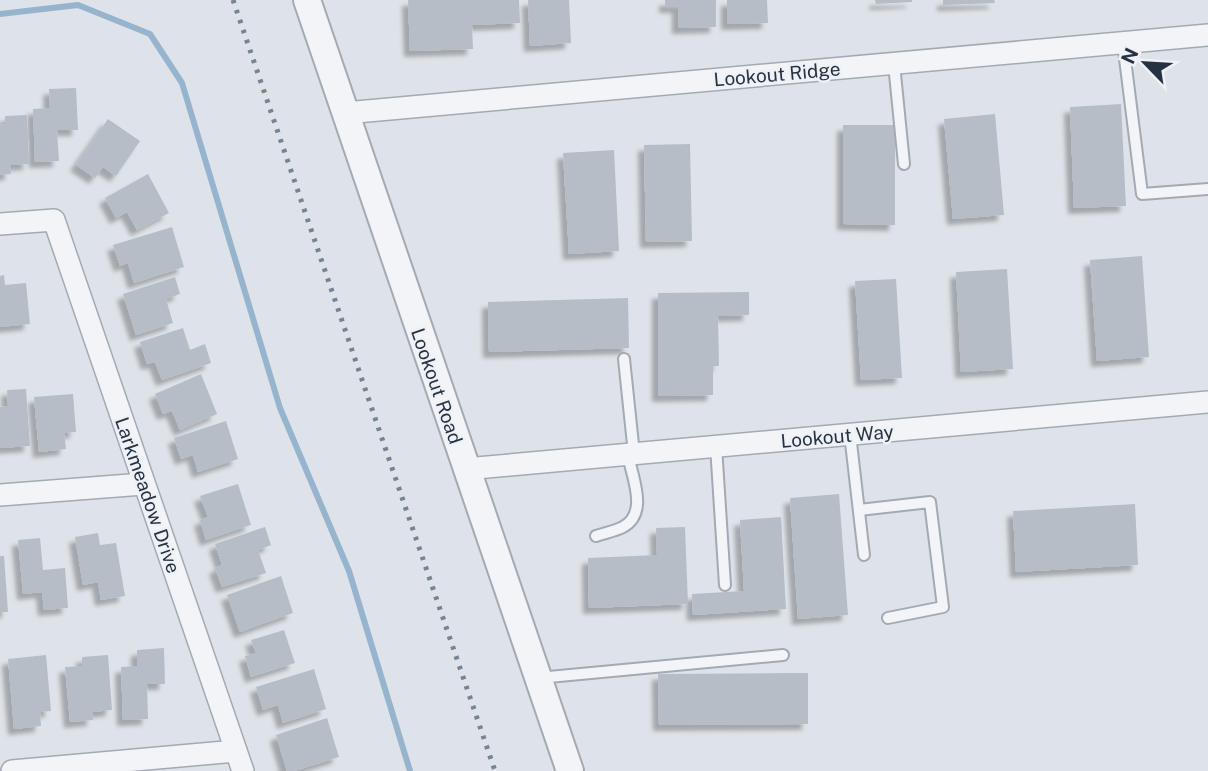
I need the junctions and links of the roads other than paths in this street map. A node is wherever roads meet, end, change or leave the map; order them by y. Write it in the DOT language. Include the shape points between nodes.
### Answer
graph roads {
  1 [pos="307,0"];
  2 [pos="1208,35"];
  3 [pos="1124,43"];
  4 [pos="894,64"];
  5 [pos="345,113"];
  6 [pos="904,164"];
  7 [pos="1208,190"];
  8 [pos="0,224"];
  9 [pos="624,359"];
  10 [pos="1208,402"];
  11 [pos="850,434"];
  12 [pos="716,446"];
  13 [pos="631,454"];
  14 [pos="465,469"];
  15 [pos="143,484"];
  16 [pos="0,495"];
  17 [pos="859,510"];
  18 [pos="596,536"];
  19 [pos="864,555"];
  20 [pos="725,585"];
  21 [pos="888,618"];
  22 [pos="783,655"];
  23 [pos="538,677"];
  24 [pos="239,761"];
  25 [pos="12,771"];
  26 [pos="570,771"];
  1 -- 5 [label="street, Lookout Road"];
  2 -- 3 [label="street, Lookout Ridge"];
  3 -- 4 [label="street, Lookout Ridge"];
  3 -- 7 [label="lane" via="1142,194"];
  4 -- 5 [label="street, Lookout Ridge"];
  4 -- 6 [label="lane"];
  5 -- 14 [label="street, Lookout Road"];
  8 -- 15 [label="street, Larkmeadow Drive" via="54,220"];
  9 -- 13 [label="lane"];
  10 -- 11 [label="street, Lookout Way"];
  11 -- 12 [label="street, Lookout Way"];
  11 -- 17 [label="lane"];
  12 -- 13 [label="street, Lookout Way"];
  12 -- 20 [label="lane"];
  13 -- 14 [label="street, Lookout Way"];
  13 -- 18 [label="lane" via="636,517 624,527"];
  14 -- 23 [label="street, Lookout Road"];
  15 -- 16 [label="street"];
  15 -- 24 [label="street, Larkmeadow Drive"];
  17 -- 19 [label="lane"];
  17 -- 21 [label="lane" via="930,502 943,607"];
  22 -- 23 [label="lane"];
  23 -- 26 [label="street, Lookout Road"];
  24 -- 25 [label="street"];
}
